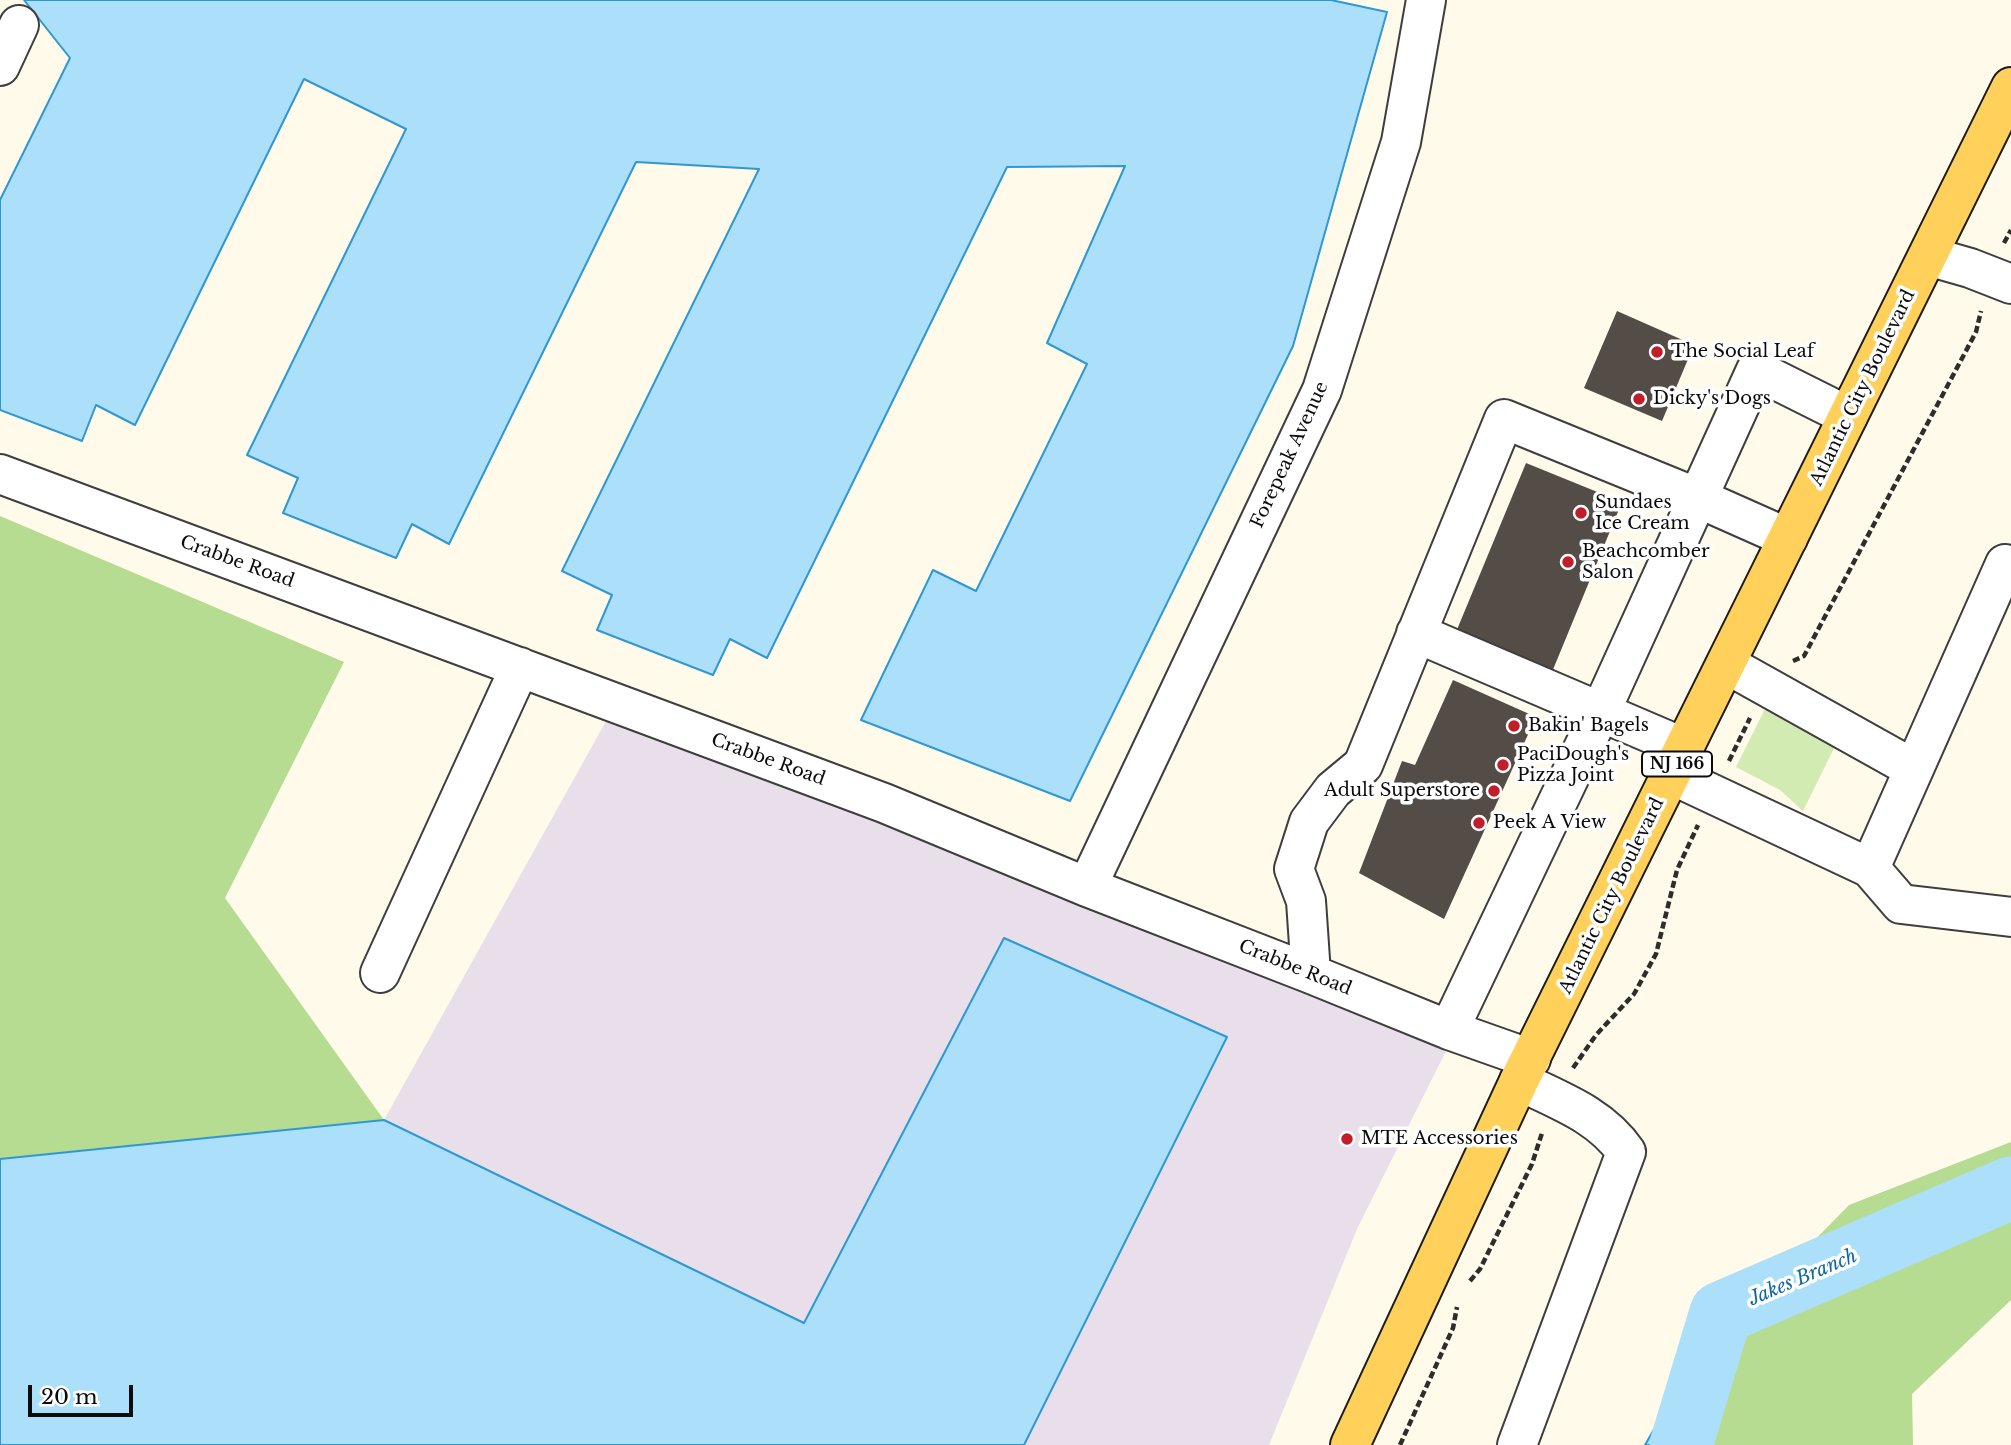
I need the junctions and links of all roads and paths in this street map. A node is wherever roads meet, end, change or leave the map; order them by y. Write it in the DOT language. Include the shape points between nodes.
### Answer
graph roads {
  1 [pos="1426,0"];
  2 [pos="19,25"];
  3 [pos="0,65"];
  4 [pos="2011,87"];
  5 [pos="2011,230"];
  6 [pos="1928,256"];
  7 [pos="1999,279"];
  8 [pos="1848,416"];
  9 [pos="0,474"];
  10 [pos="1698,498"];
  11 [pos="1788,538"];
  12 [pos="2005,564"];
  13 [pos="1416,633"];
  14 [pos="1726,664"];
  15 [pos="1785,664"];
  16 [pos="520,667"];
  17 [pos="1755,708"];
  18 [pos="1600,713"];
  19 [pos="1679,762"];
  20 [pos="1914,769"];
  21 [pos="1724,771"];
  22 [pos="1870,869"];
  23 [pos="1087,887"];
  24 [pos="2011,917"];
  25 [pos="380,973"];
  26 [pos="1311,974"];
  27 [pos="1449,1030"];
  28 [pos="1525,1070"];
  29 [pos="1350,1445"];
  30 [pos="1517,1445"];
  1 -- 23 [label="street, Forepeak Avenue" via="1401,142 1322,390"];
  2 -- 3 [label="street"];
  4 -- 6 [label="main road, Atlantic City Boulevard / NJ 166"];
  5 -- 7 [label="path"];
  6 -- 7 [label="street"];
  6 -- 8 [label="main road, Atlantic City Boulevard / NJ 166"];
  7 -- 15 [label="path" via="1976,332 1804,656"];
  8 -- 10 [label="street" via="1756,370"];
  8 -- 11 [label="main road, Atlantic City Boulevard / NJ 166"];
  9 -- 16 [label="street, Crabbe Road"];
  10 -- 11 [label="street"];
  10 -- 13 [label="street" via="1504,419"];
  10 -- 18 [label="street"];
  11 -- 14 [label="main road, Atlantic City Boulevard / NJ 166"];
  12 -- 20 [label="street"];
  13 -- 18 [label="street"];
  13 -- 26 [label="street" via="1363,765 1333,790 1309,822 1294,869 1306,901"];
  14 -- 19 [label="main road, Atlantic City Boulevard / NJ 166"];
  14 -- 20 [label="street"];
  16 -- 23 [label="street, Crabbe Road" via="884,803"];
  16 -- 25 [label="street"];
  17 -- 21 [label="path"];
  18 -- 19 [label="street"];
  18 -- 27 [label="street"];
  19 -- 22 [label="street"];
  19 -- 28 [label="main road, Atlantic City Boulevard / NJ 166"];
  20 -- 22 [label="street"];
  22 -- 24 [label="street" via="1901,904"];
  23 -- 26 [label="street, Crabbe Road"];
  26 -- 27 [label="street, Crabbe Road"];
  27 -- 28 [label="street, Crabbe Road"];
  28 -- 29 [label="main road, Atlantic City Boulevard / NJ 166"];
  28 -- 30 [label="street, Crabbe Road" via="1615,1135 1626,1152"];
}
